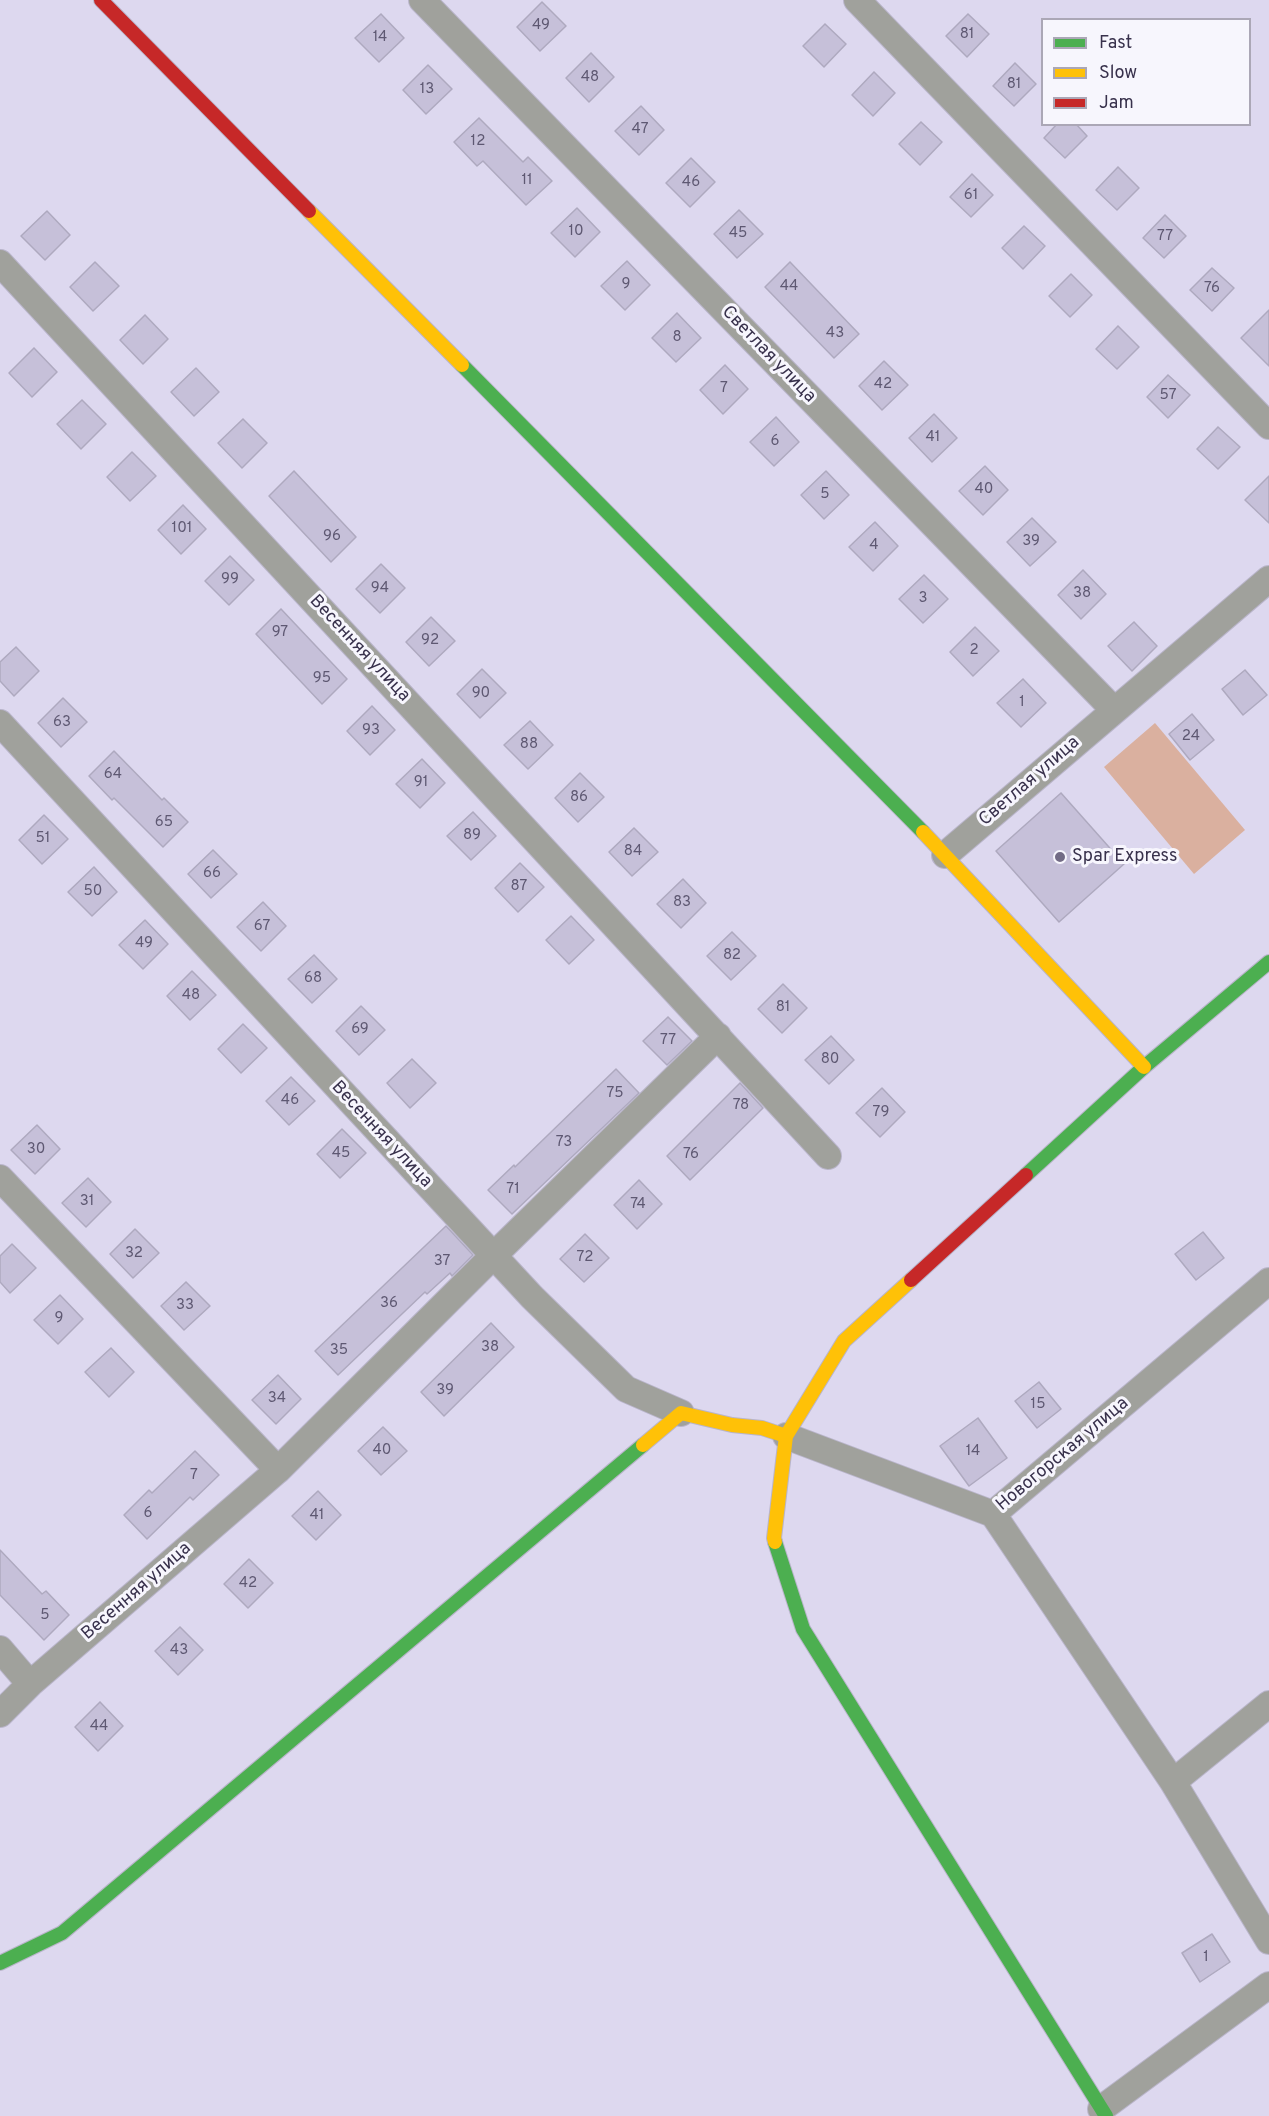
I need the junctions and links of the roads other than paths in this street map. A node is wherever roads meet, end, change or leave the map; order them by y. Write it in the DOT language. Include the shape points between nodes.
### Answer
graph roads {
  1 [pos="101,0"];
  2 [pos="422,0"];
  3 [pos="857,0"];
  4 [pos="0,262"];
  5 [pos="1269,426"];
  6 [pos="1269,579"];
  7 [pos="1114,710"];
  8 [pos="0,723"];
  9 [pos="945,855"];
  10 [pos="1269,962"];
  11 [pos="718,1036"];
  12 [pos="1144,1067"];
  13 [pos="828,1156"];
  14 [pos="0,1178"];
  15 [pos="493,1256"];
  16 [pos="1269,1281"];
  17 [pos="681,1413"];
  18 [pos="786,1436"];
  19 [pos="278,1470"];
  20 [pos="993,1514"];
  21 [pos="0,1649"];
  22 [pos="30,1684"];
  23 [pos="1269,1704"];
  24 [pos="0,1714"];
  25 [pos="1173,1782"];
  26 [pos="1269,1941"];
  27 [pos="0,1963"];
  28 [pos="1269,1985"];
  29 [pos="1104,2113"];
  1 -- 9 [label="street"];
  2 -- 7 [label="street, Светлая улица"];
  3 -- 5 [label="street"];
  4 -- 11 [label="street, Весенняя улица"];
  6 -- 7 [label="street, Светлая улица"];
  7 -- 9 [label="street, Светлая улица"];
  8 -- 15 [label="street, Весенняя улица"];
  9 -- 12 [label="street"];
  10 -- 12 [label="street"];
  11 -- 13 [label="street, Весенняя улица"];
  11 -- 15 [label="street, Весенняя улица"];
  12 -- 18 [label="street" via="844,1341"];
  14 -- 19 [label="street"];
  15 -- 17 [label="street" via="626,1389"];
  15 -- 19 [label="street, Весенняя улица"];
  16 -- 20 [label="street, Новогорская улица"];
  17 -- 18 [label="street"];
  17 -- 27 [label="street" via="62,1933"];
  18 -- 20 [label="street"];
  18 -- 29 [label="street" via="774,1538 803,1629"];
  19 -- 22 [label="street, Весенняя улица"];
  20 -- 25 [label="street, Новогорская улица"];
  21 -- 22 [label="street"];
  22 -- 24 [label="street, Весенняя улица"];
  23 -- 25 [label="street"];
  25 -- 26 [label="street, Новогорская улица"];
  28 -- 29 [label="street"];
}
